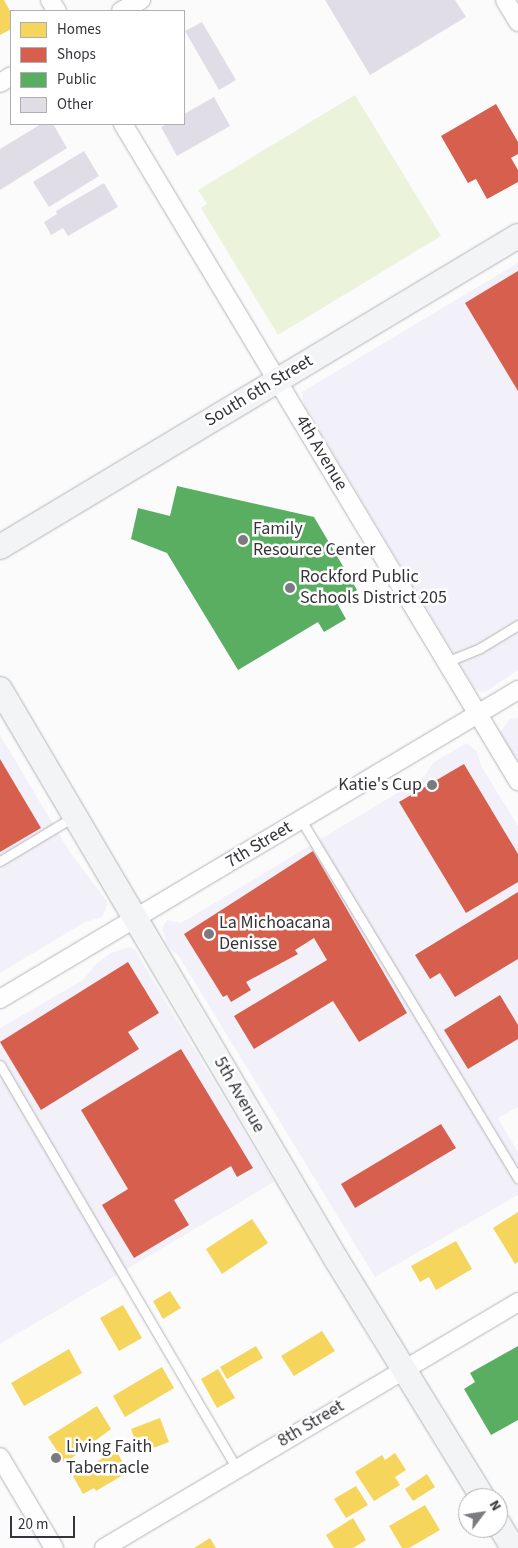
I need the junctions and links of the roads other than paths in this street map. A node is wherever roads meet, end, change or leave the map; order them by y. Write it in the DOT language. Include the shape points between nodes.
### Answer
graph roads {
  1 [pos="141,0"];
  2 [pos="505,0"];
  3 [pos="123,10"];
  4 [pos="518,22"];
  5 [pos="125,125"];
  6 [pos="518,236"];
  7 [pos="277,381"];
  8 [pos="0,546"];
  9 [pos="518,625"];
  10 [pos="446,662"];
  11 [pos="0,690"];
  12 [pos="518,690"];
  13 [pos="477,714"];
  14 [pos="518,781"];
  15 [pos="76,816"];
  16 [pos="301,820"];
  17 [pos="0,861"];
  18 [pos="136,918"];
  19 [pos="0,999"];
  20 [pos="0,1065"];
  21 [pos="518,1179"];
  22 [pos="518,1302"];
  23 [pos="404,1370"];
  24 [pos="0,1457"];
  25 [pos="236,1468"];
  26 [pos="476,1488"];
  27 [pos="54,1548"];
  28 [pos="104,1548"];
  1 -- 3 [label="street"];
  2 -- 4 [label="street"];
  5 -- 7 [label="street, 4th Avenue"];
  6 -- 7 [label="main road, South 6th Street"];
  7 -- 8 [label="main road, South 6th Street"];
  7 -- 10 [label="street, 4th Avenue"];
  9 -- 10 [label="lane" via="480,648"];
  10 -- 13 [label="street, 4th Avenue"];
  11 -- 15 [label="main road, 5th Avenue"];
  12 -- 13 [label="street, 7th Street"];
  13 -- 14 [label="street, 4th Avenue"];
  13 -- 16 [label="street, 7th Street"];
  15 -- 17 [label="lane"];
  15 -- 18 [label="main road, 5th Avenue"];
  16 -- 18 [label="street, 7th Street"];
  16 -- 21 [label="lane"];
  18 -- 19 [label="street, 7th Street"];
  18 -- 23 [label="main road, 5th Avenue"];
  20 -- 25 [label="lane"];
  22 -- 23 [label="street, 8th Street"];
  23 -- 25 [label="street, 8th Street"];
  23 -- 26 [label="main road, 5th Avenue"];
  24 -- 27 [label="street"];
  25 -- 28 [label="street, 8th Street"];
}
